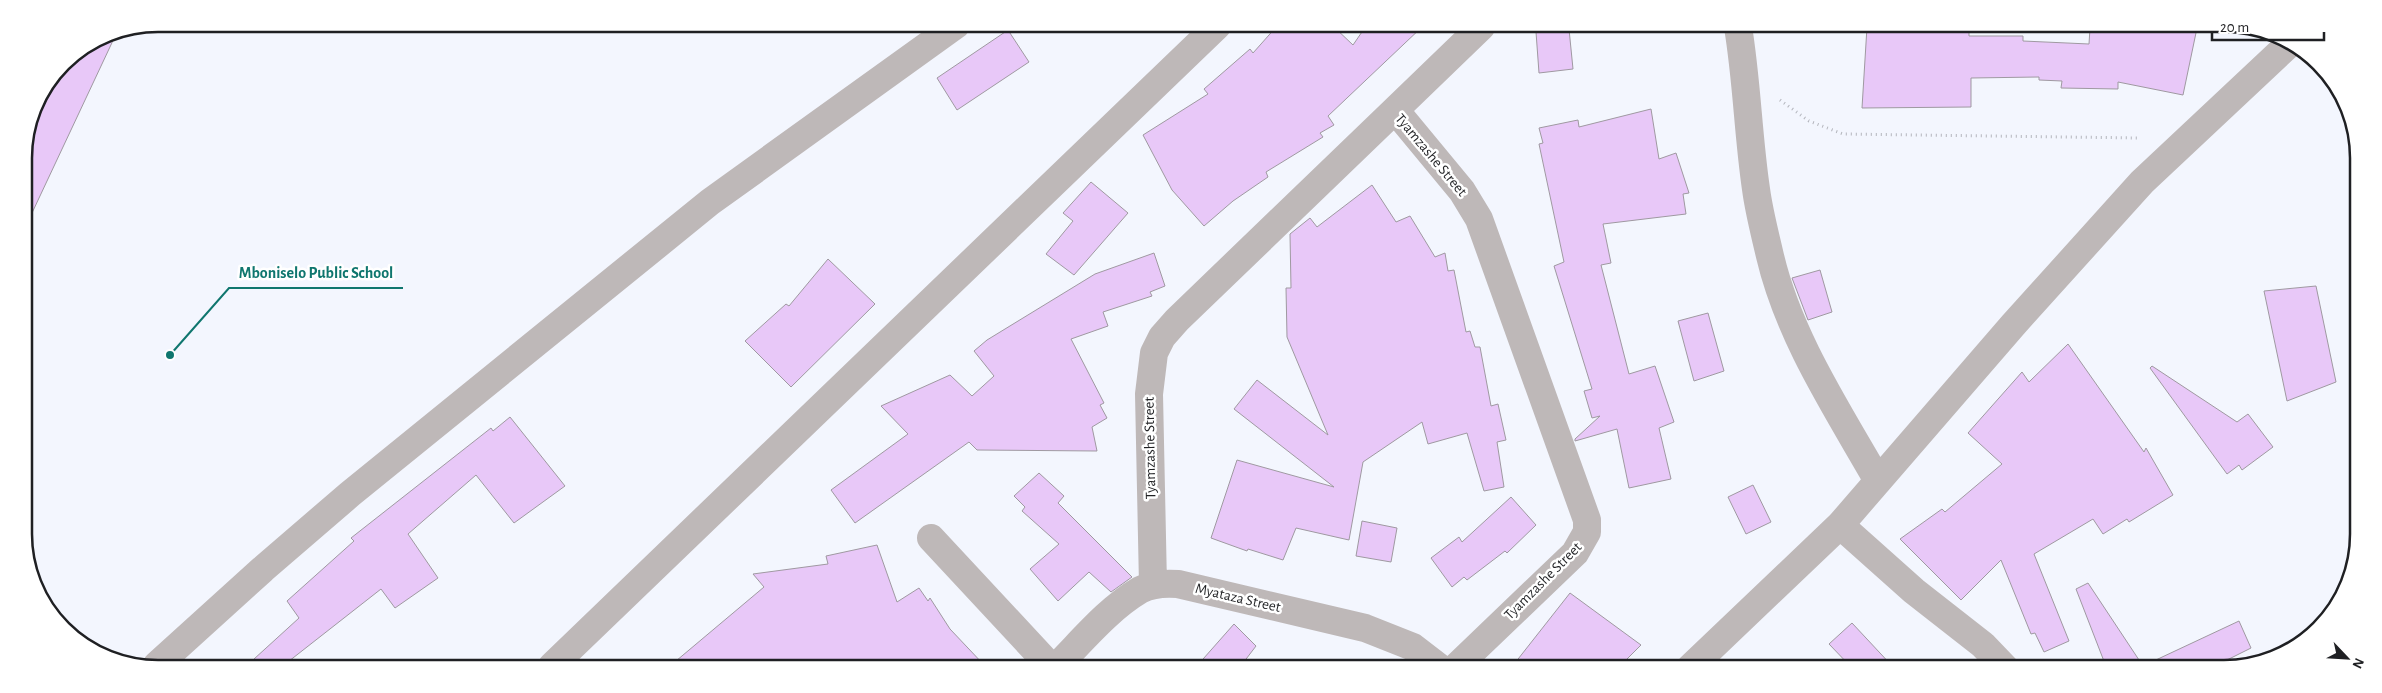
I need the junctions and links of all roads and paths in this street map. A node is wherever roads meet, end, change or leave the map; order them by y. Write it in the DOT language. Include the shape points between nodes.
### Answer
graph roads {
  1 [pos="948,32"];
  2 [pos="1211,32"];
  3 [pos="1477,32"];
  4 [pos="1739,32"];
  5 [pos="2286,48"];
  6 [pos="1745,72"];
  7 [pos="1395,110"];
  8 [pos="2188,139"];
  9 [pos="1878,481"];
  10 [pos="1840,525"];
  11 [pos="931,538"];
  12 [pos="1152,585"];
  13 [pos="163,660"];
  14 [pos="558,660"];
  15 [pos="1060,660"];
  16 [pos="1068,660"];
  17 [pos="1430,660"];
  18 [pos="1463,660"];
  19 [pos="1698,660"];
  20 [pos="1998,660"];
  1 -- 13 [label="street" via="710,202 350,494"];
  2 -- 14 [label="street"];
  3 -- 7 [label="street"];
  4 -- 6 [label="street"];
  5 -- 8 [label="street"];
  6 -- 8 [label="path" via="1809,122 1843,134"];
  6 -- 9 [label="street" via="1756,190 1770,258 1789,316"];
  7 -- 12 [label="street, Tyamzashe Street" via="1178,320 1162,337 1154,352 1149,394"];
  7 -- 18 [label="street, Tyamzashe Street" via="1462,191 1479,218 1587,520 1587,532 1575,553"];
  8 -- 9 [label="street" via="2123,203"];
  9 -- 10 [label="street"];
  10 -- 19 [label="street"];
  10 -- 20 [label="street"];
  11 -- 15 [label="street"];
  12 -- 16 [label="street, Myataza Street" via="1119,606"];
  12 -- 17 [label="street, Myataza Street" via="1178,584 1365,628 1412,647"];
}
